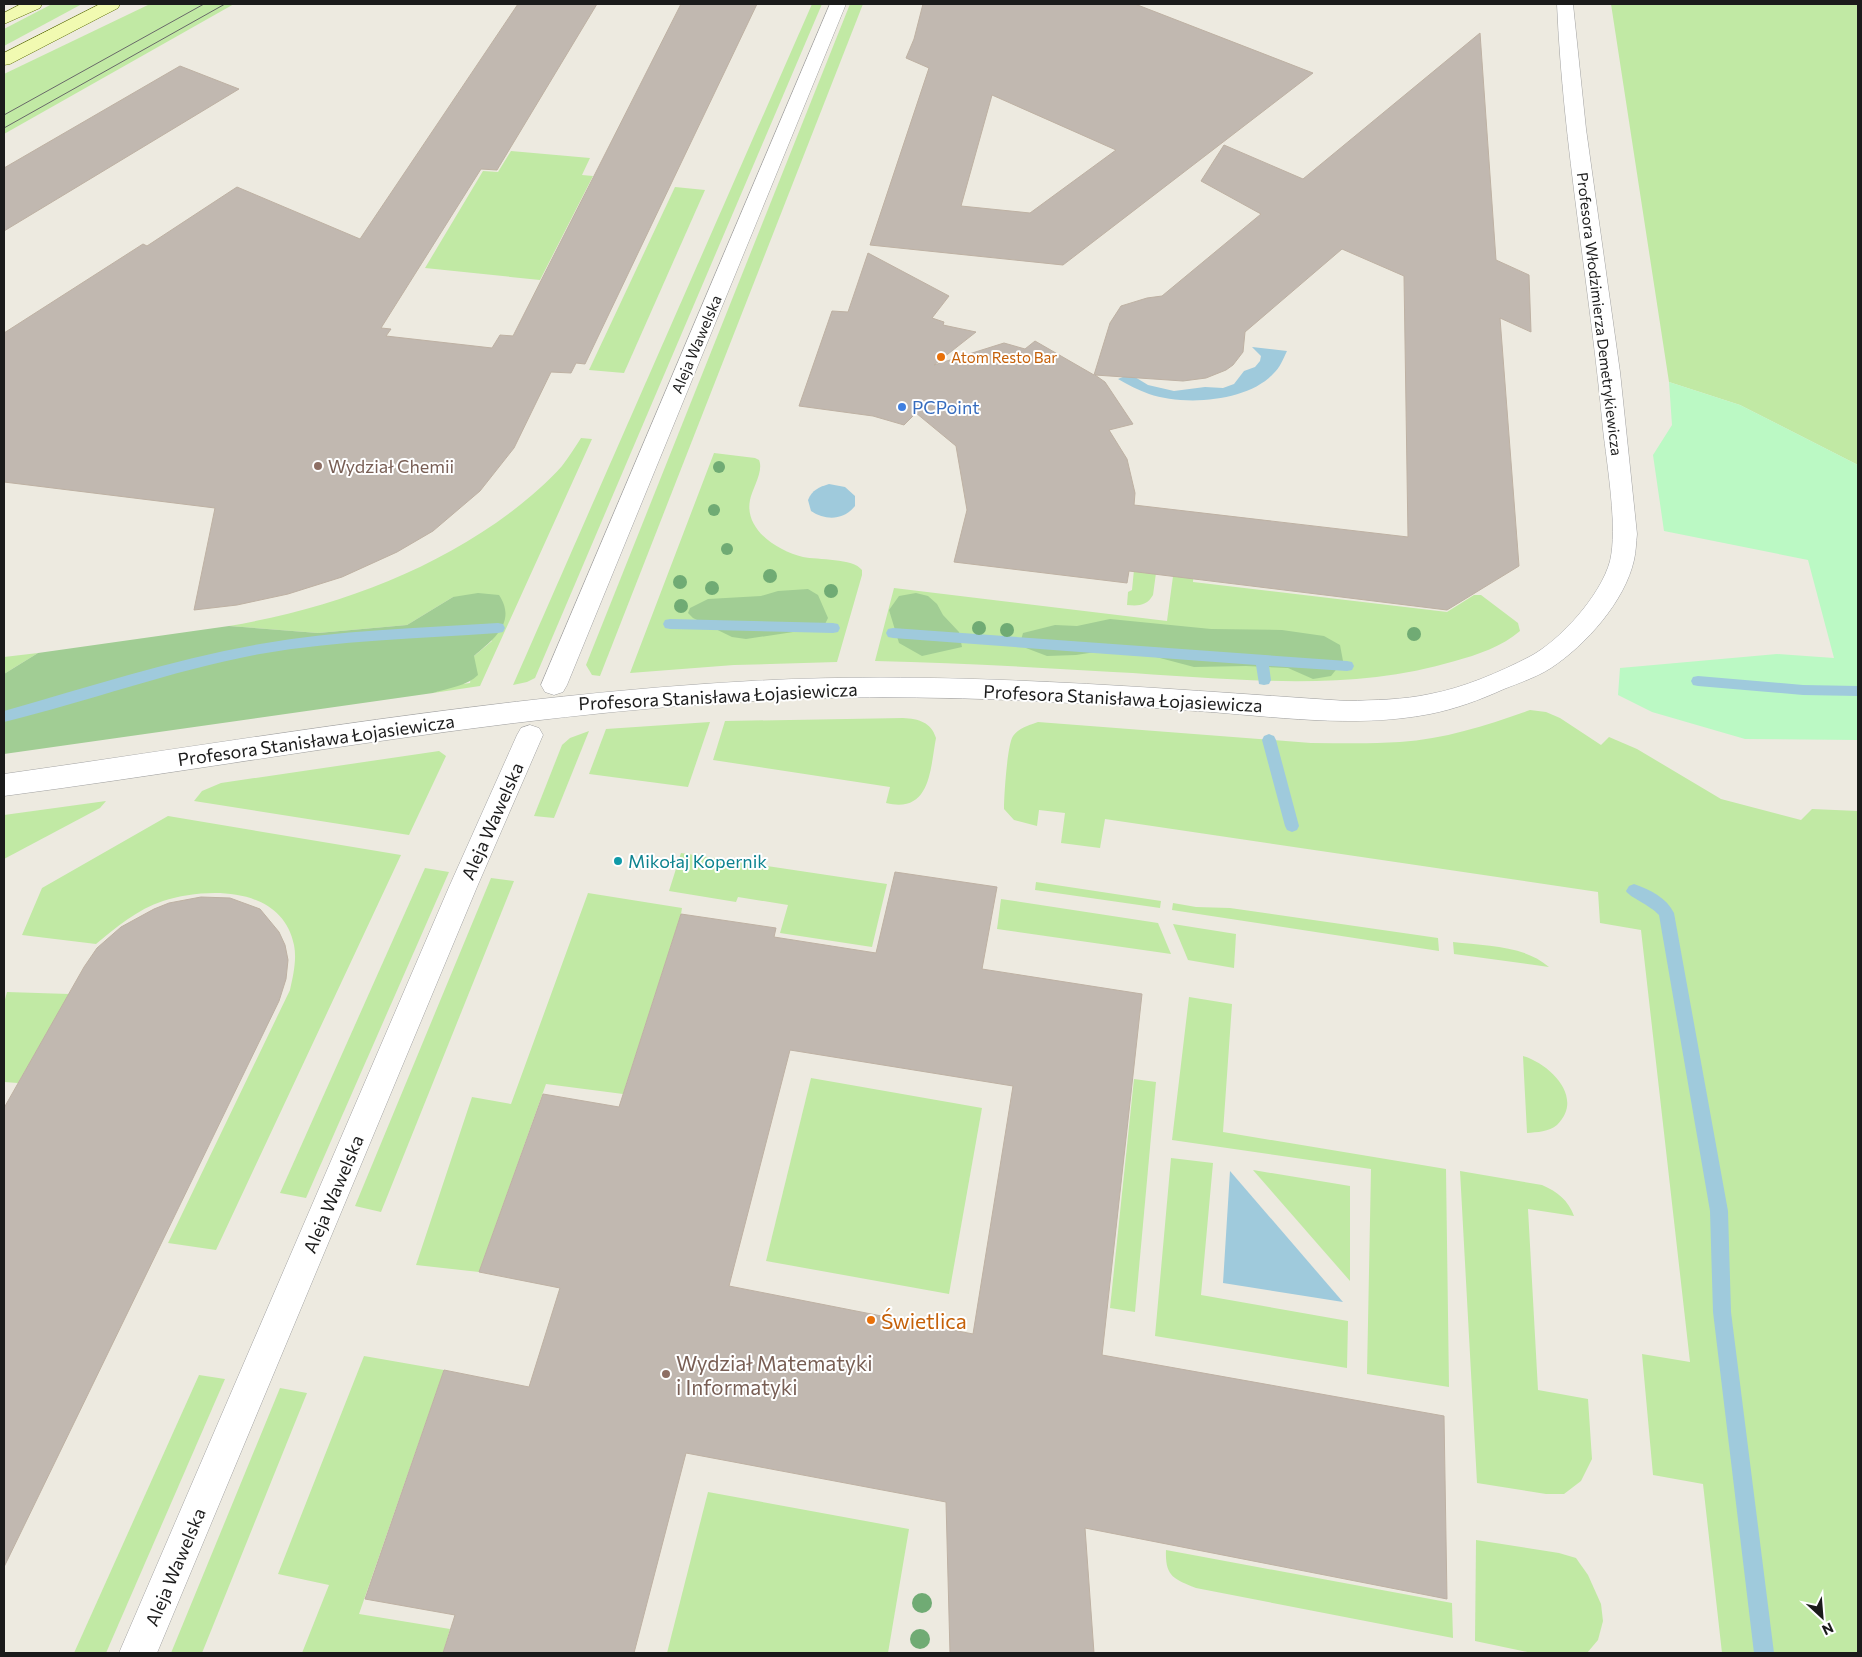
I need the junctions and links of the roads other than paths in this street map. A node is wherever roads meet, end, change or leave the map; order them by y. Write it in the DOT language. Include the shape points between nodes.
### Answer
graph roads {
  1 [pos="34,4"];
  2 [pos="112,4"];
  3 [pos="838,4"];
  4 [pos="1565,4"];
  5 [pos="4,20"];
  6 [pos="4,60"];
  7 [pos="1592,617"];
  8 [pos="554,685"];
  9 [pos="530,735"];
  10 [pos="4,785"];
  11 [pos="138,1653"];
  1 -- 5 [label="main road"];
  2 -- 6 [label="main road"];
  3 -- 8 [label="street, Aleja Wawelska"];
  4 -- 7 [label="street, Profesora Włodzimierza Demetrykiewicza" via="1625,534 1622,561 1612,586"];
  7 -- 10 [label="street, Profesora Stanisława Łojasiewicza" via="1576,636 1540,663 1468,694 1390,710 1347,711 1068,693 860,688 754,690 501,712"];
  9 -- 11 [label="street, Aleja Wawelska"];
}
